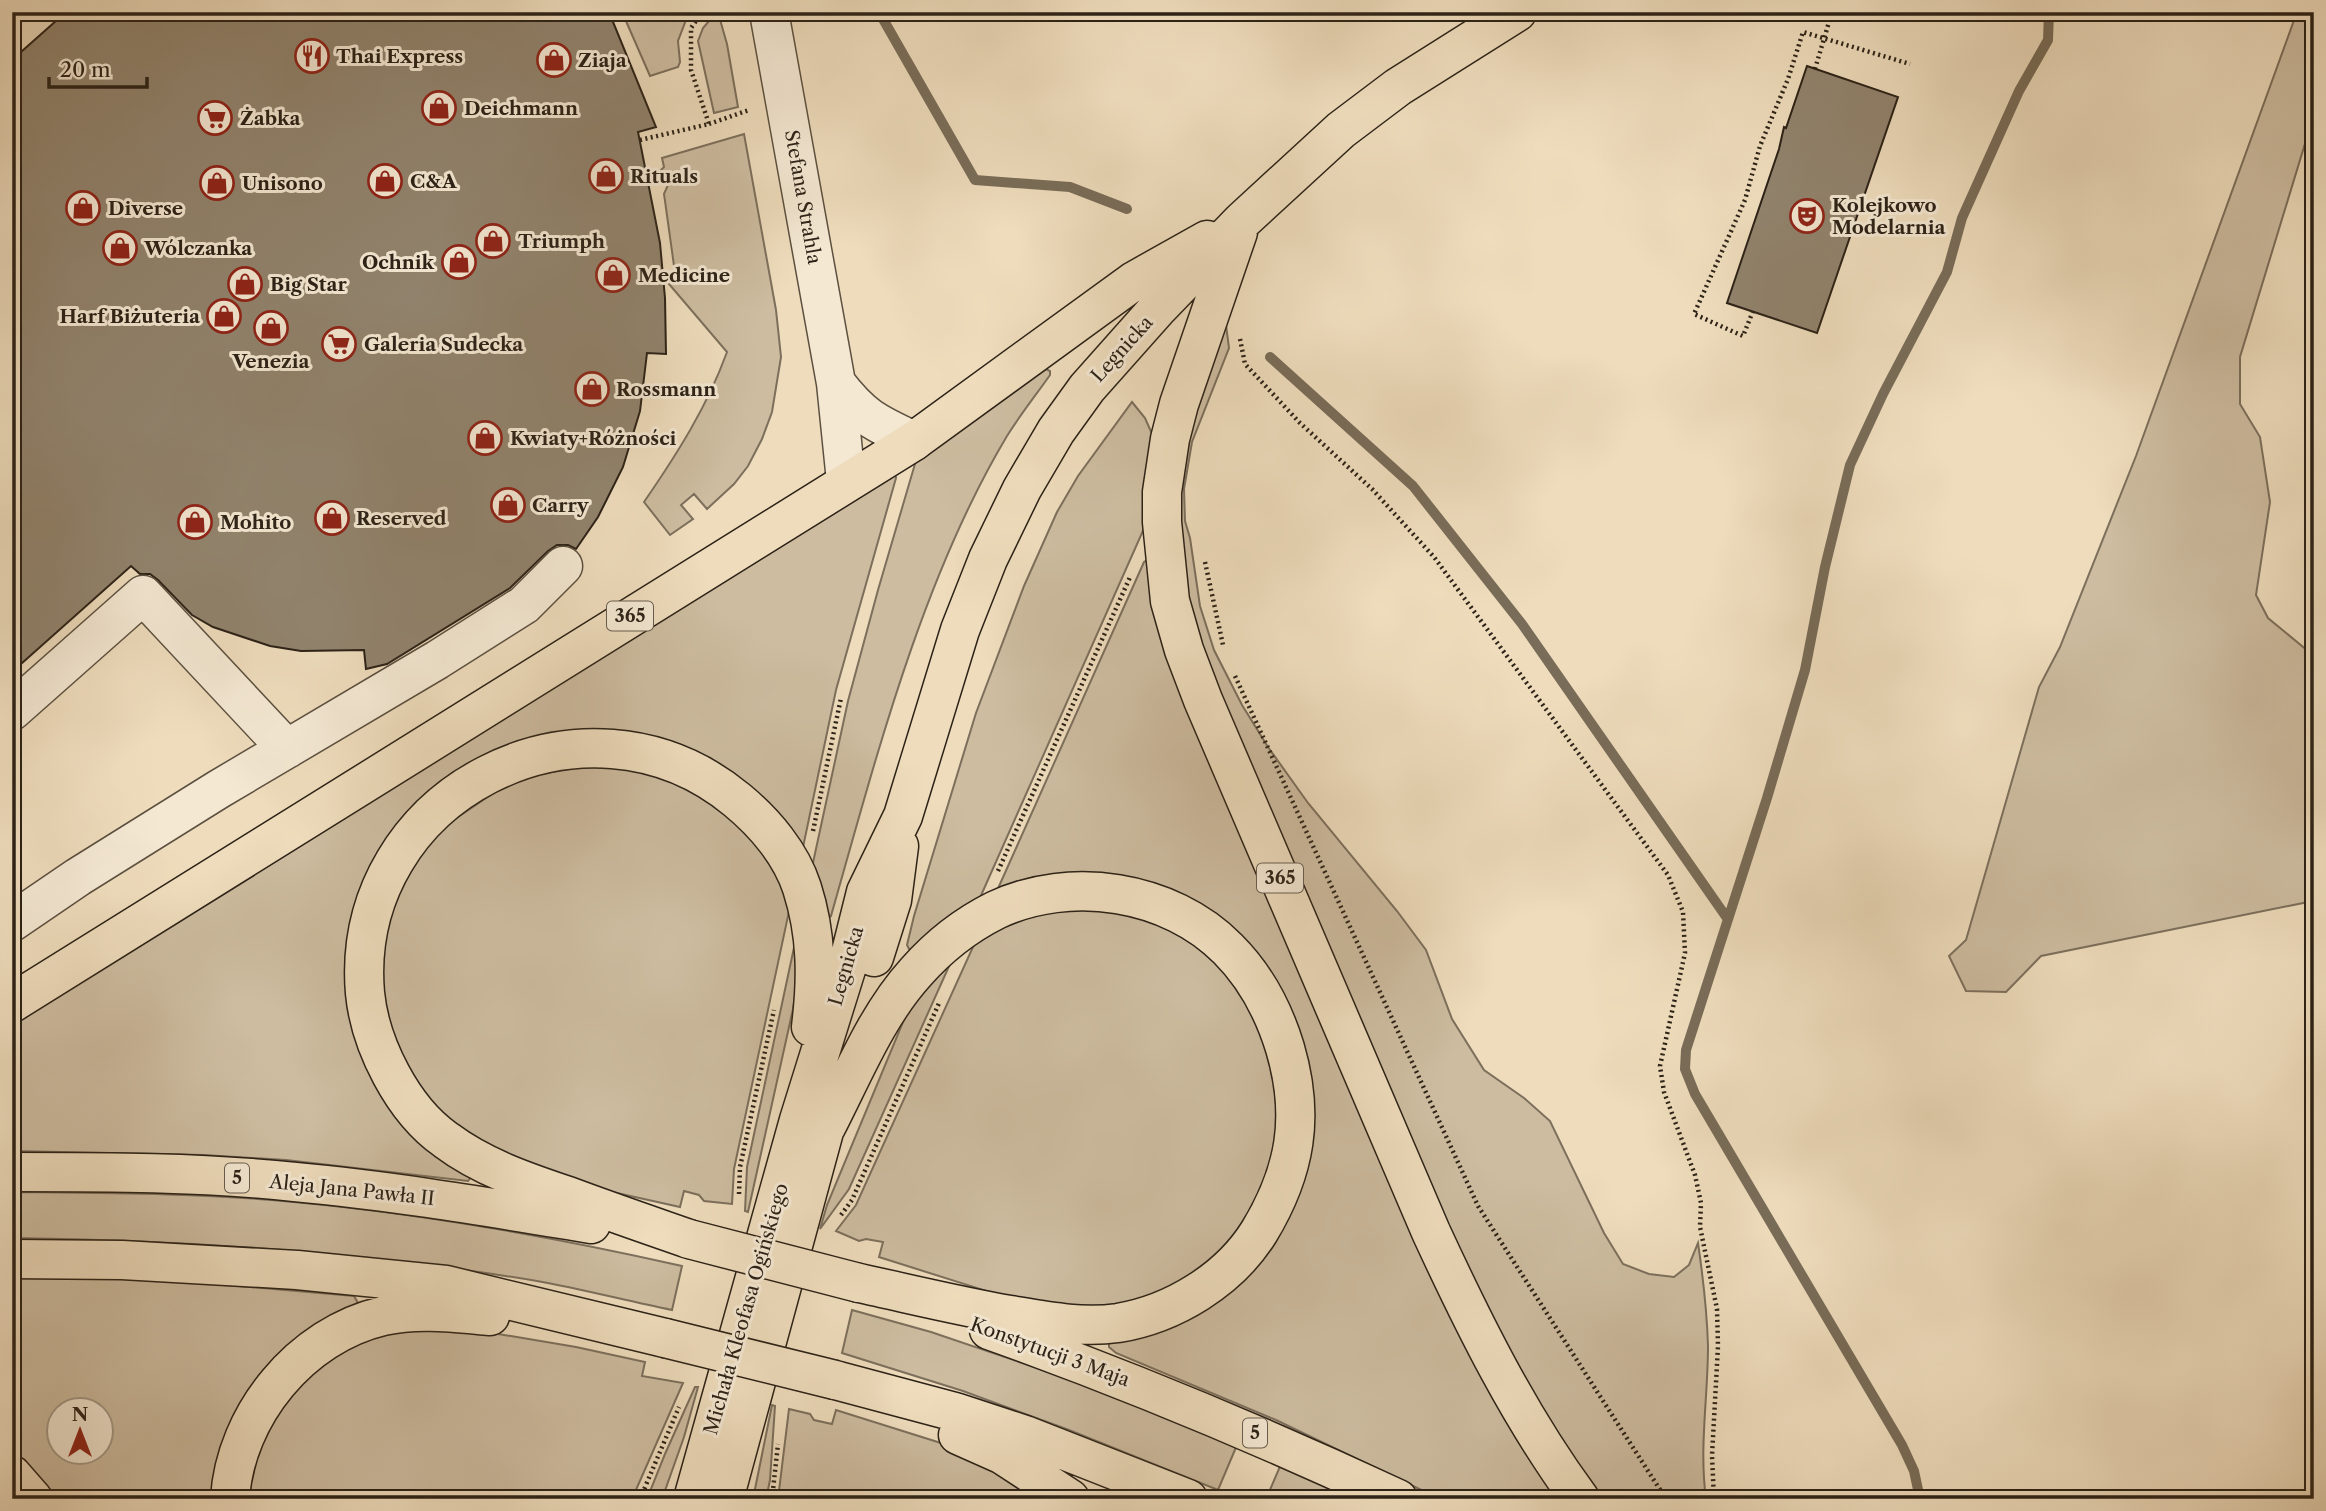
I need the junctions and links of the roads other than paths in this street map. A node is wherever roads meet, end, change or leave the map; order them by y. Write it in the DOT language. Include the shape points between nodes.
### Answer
graph roads {
  1 [pos="769,12"];
  2 [pos="1517,12"];
  3 [pos="1242,221"];
  4 [pos="836,383"];
  5 [pos="914,441"];
  6 [pos="846,481"];
  7 [pos="563,566"];
  8 [pos="12,710"];
  9 [pos="287,749"];
  10 [pos="12,922"];
  11 [pos="12,1003"];
  12 [pos="812,1123"];
  13 [pos="12,1172"];
  14 [pos="689,1239"];
  15 [pos="12,1259"];
  16 [pos="859,1283"];
  17 [pos="664,1338"];
  18 [pos="835,1380"];
  19 [pos="12,1475"];
  20 [pos="33,1499"];
  21 [pos="230,1499"];
  22 [pos="693,1499"];
  23 [pos="724,1499"];
  24 [pos="1070,1499"];
  25 [pos="1188,1499"];
  26 [pos="1398,1499"];
  27 [pos="1580,1499"];
  1 -- 4 [label="street, Stefana Strahla"];
  2 -- 3 [label="main road, Legnicka / 365" via="1409,80 1341,130"];
  3 -- 5 [label="main road, 365" via="1135,281"];
  3 -- 12 [label="main road, Legnicka / 365" via="1087,388 1022,489 988,559 960,630 903,816 866,892"];
  3 -- 27 [label="main road, 365" via="1170,439 1162,522 1176,624 1220,738 1460,1294 1520,1408"];
  4 -- 5 [label="street, Stefana Strahla" via="853,406 874,423"];
  4 -- 6 [label="street, Stefana Strahla"];
  5 -- 6 [label="main road, 365"];
  6 -- 11 [label="main road, 365"];
  7 -- 9 [label="street" via="524,605"];
  8 -- 9 [label="street" via="143,595"];
  9 -- 10 [label="street"];
  12 -- 14 [label="main road" via="816,982 811,921 801,885 783,850 766,827 728,793 669,761 618,750 566,750 509,764 475,781 424,821 382,883 372,908 364,955 371,1026 402,1092 443,1138 515,1178"];
  12 -- 16 [label="main road" via="882,1017 942,946 997,909 1046,894 1099,891 1146,901 1186,919 1228,948 1261,991 1280,1031 1292,1074 1296,1118 1282,1190 1253,1241 1235,1262 1186,1299 1139,1319 1070,1325"];
  12 -- 22 [label="main road, Michała Kleofasa Ogińskiego / 365"];
  12 -- 23 [label="main road, Michała Kleofasa Ogińskiego / 365"];
  13 -- 14 [label="main road, Aleja Jana Pawła II / 5" via="124,1172 292,1181 385,1191"];
  14 -- 16 [label="main road, Konstytucji 3 Maja / 5, bridge"];
  15 -- 17 [label="main road" via="122,1260 446,1285"];
  16 -- 26 [label="main road, Konstytucji 3 Maja / 5" via="1109,1373 1270,1439"];
  17 -- 18 [label="main road, bridge"];
  17 -- 21 [label="main road" via="442,1312 382,1317 352,1327 306,1354 268,1396 242,1445"];
  18 -- 24 [label="main road" via="1003,1455"];
  18 -- 25 [label="main road" via="1025,1435"];
  19 -- 20 [label="main road"];
}
